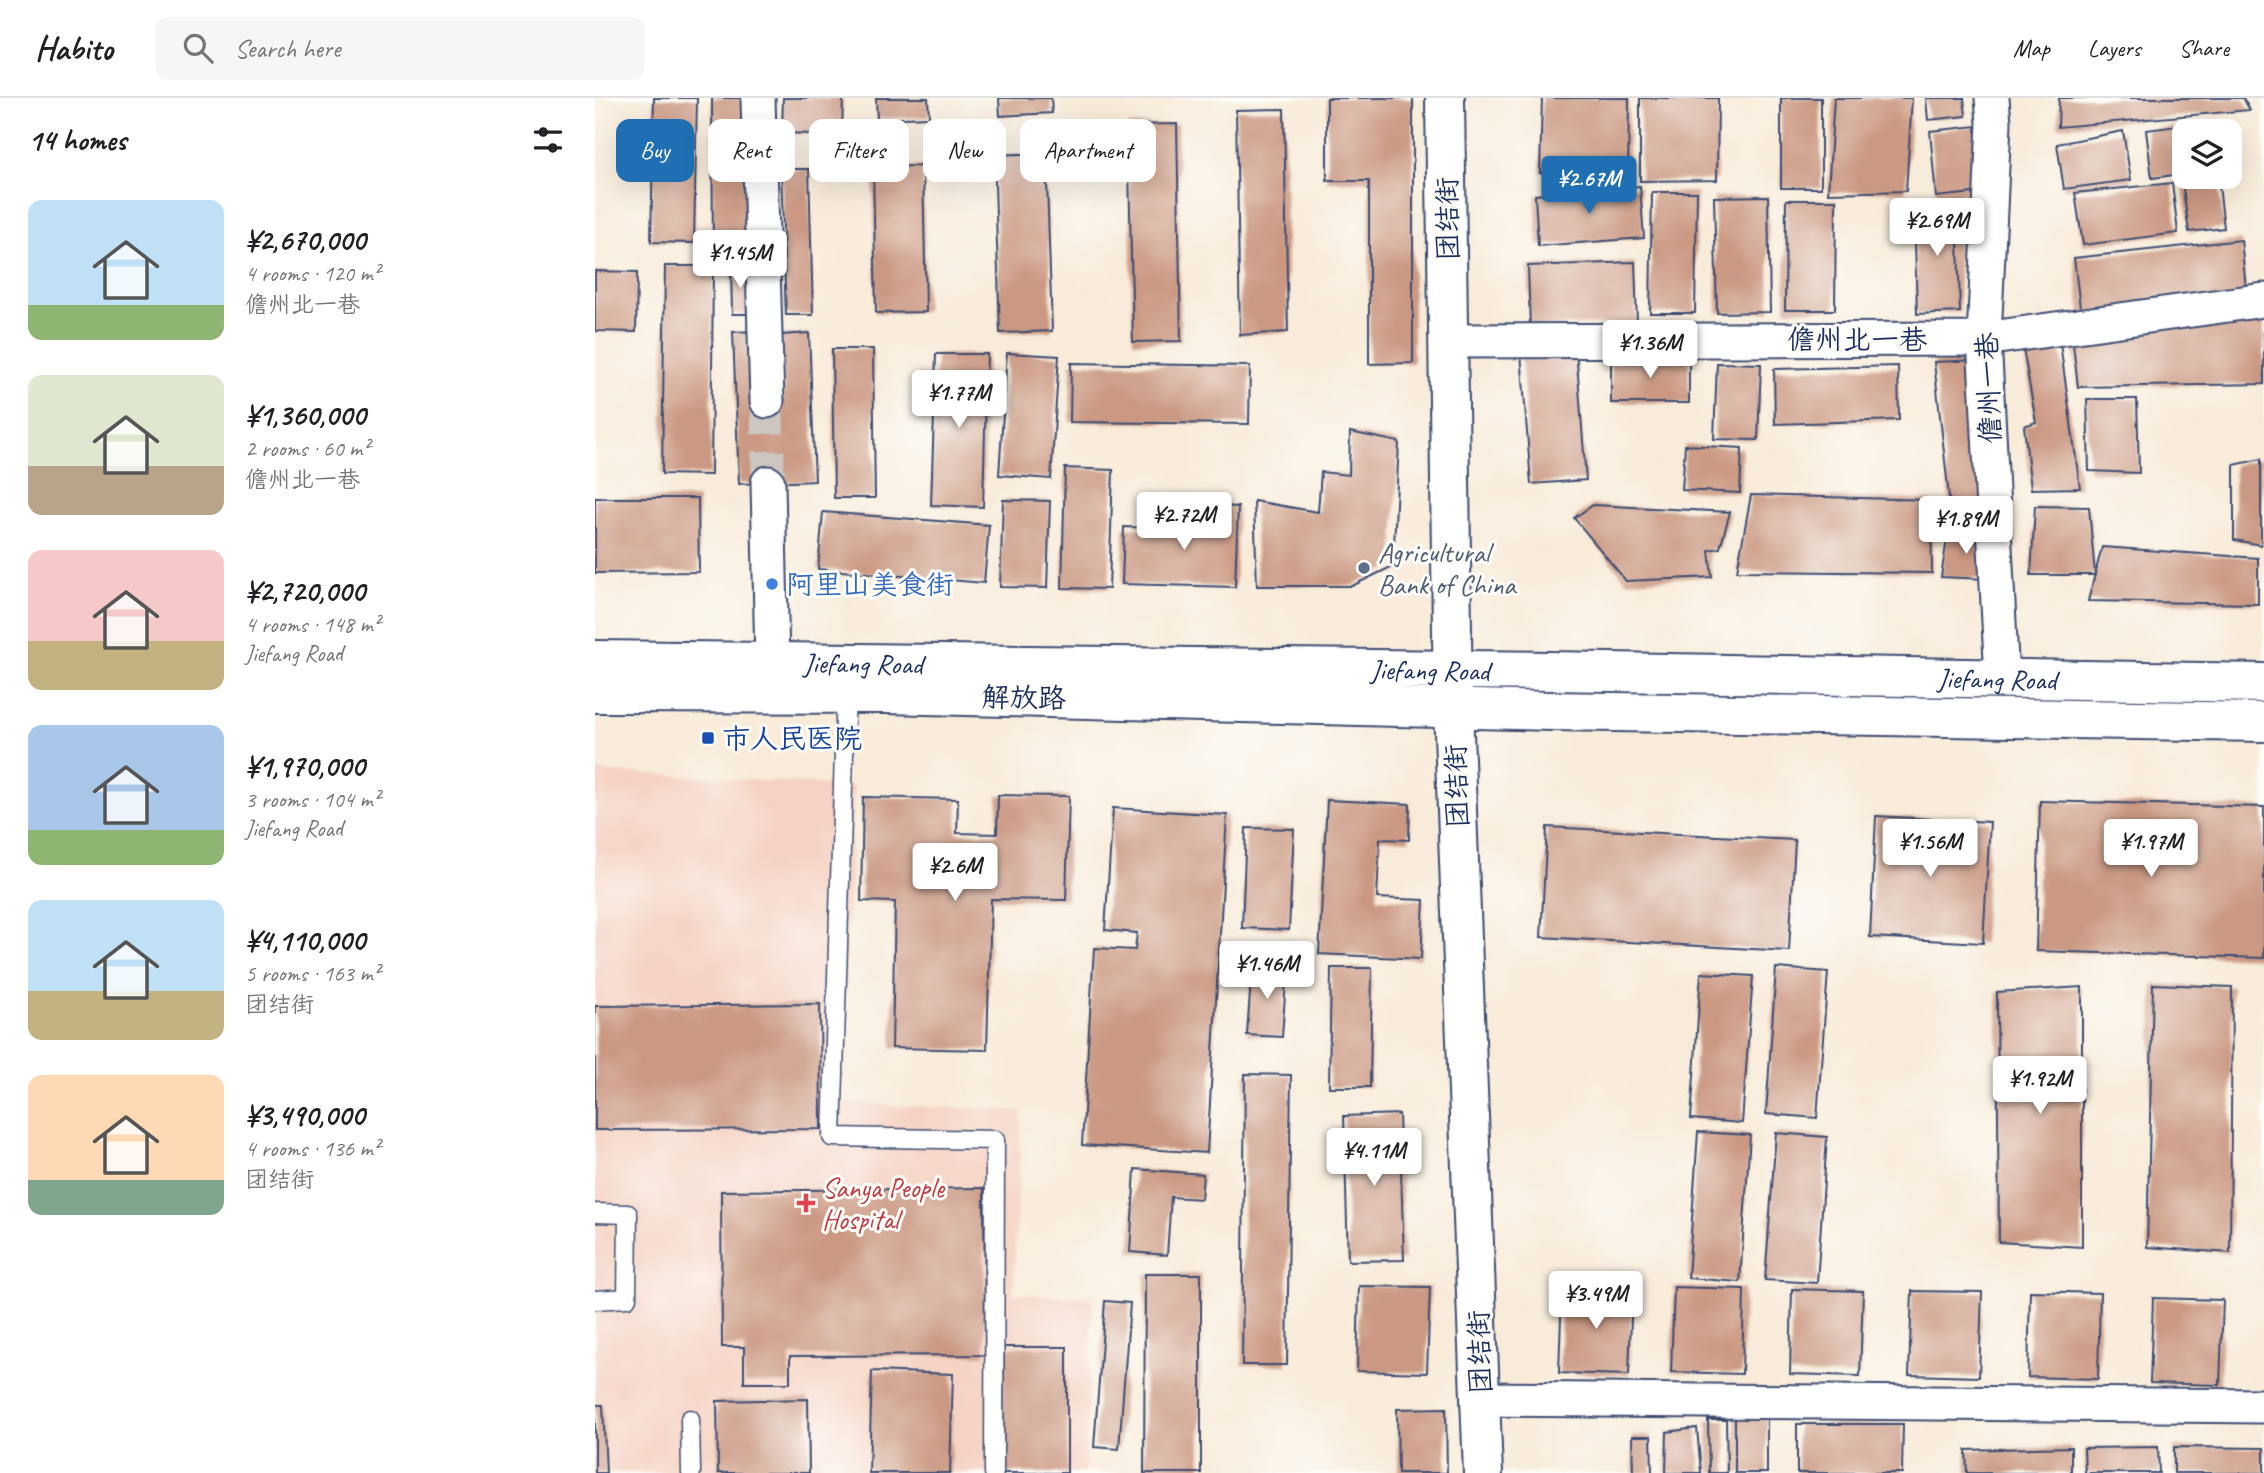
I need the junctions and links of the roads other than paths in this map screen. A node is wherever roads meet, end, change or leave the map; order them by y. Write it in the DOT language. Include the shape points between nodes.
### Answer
graph roads {
  1 [pos="758,98"];
  2 [pos="1445,98"];
  3 [pos="1992,98"];
  4 [pos="2264,300"];
  5 [pos="1985,339"];
  6 [pos="1448,341"];
  7 [pos="767,401"];
  8 [pos="768,484"];
  9 [pos="595,660"];
  10 [pos="772,662"];
  11 [pos="1453,670"];
  12 [pos="846,679"];
  13 [pos="2001,679"];
  14 [pos="2264,683"];
  15 [pos="595,693"];
  16 [pos="1453,708"];
  17 [pos="2264,722"];
  18 [pos="595,1213"];
  19 [pos="595,1300"];
  20 [pos="1481,1399"];
  21 [pos="2264,1406"];
  22 [pos="690,1419"];
  23 [pos="691,1473"];
  24 [pos="994,1473"];
  25 [pos="1483,1473"];
  1 -- 7 [label="street"];
  2 -- 6 [label="main road, 团结街"];
  3 -- 5 [label="street, 儋州一巷"];
  4 -- 5 [label="street, 儋州北一巷"];
  5 -- 6 [label="street, 儋州北一巷"];
  5 -- 13 [label="street, 儋州一巷"];
  6 -- 11 [label="main road, 团结街"];
  8 -- 10 [label="street"];
  9 -- 10 [label="main road, Jiefang Road"];
  10 -- 12 [label="main road, Jiefang Road"];
  11 -- 12 [label="main road, Jiefang Road"];
  11 -- 13 [label="main road, Jiefang Road"];
  11 -- 16 [label="main road, 团结街"];
  12 -- 15 [label="main road, 解放路"];
  12 -- 16 [label="main road, 解放路"];
  12 -- 24 [label="lane" via="832,1137 995,1140"];
  13 -- 14 [label="main road, Jiefang Road"];
  16 -- 17 [label="main road, Jiefang Road"];
  16 -- 20 [label="main road, 团结街"];
  18 -- 19 [label="lane" via="628,1214 627,1298"];
  20 -- 21 [label="street"];
  20 -- 25 [label="main road, 团结街"];
  22 -- 23 [label="lane"];
}
